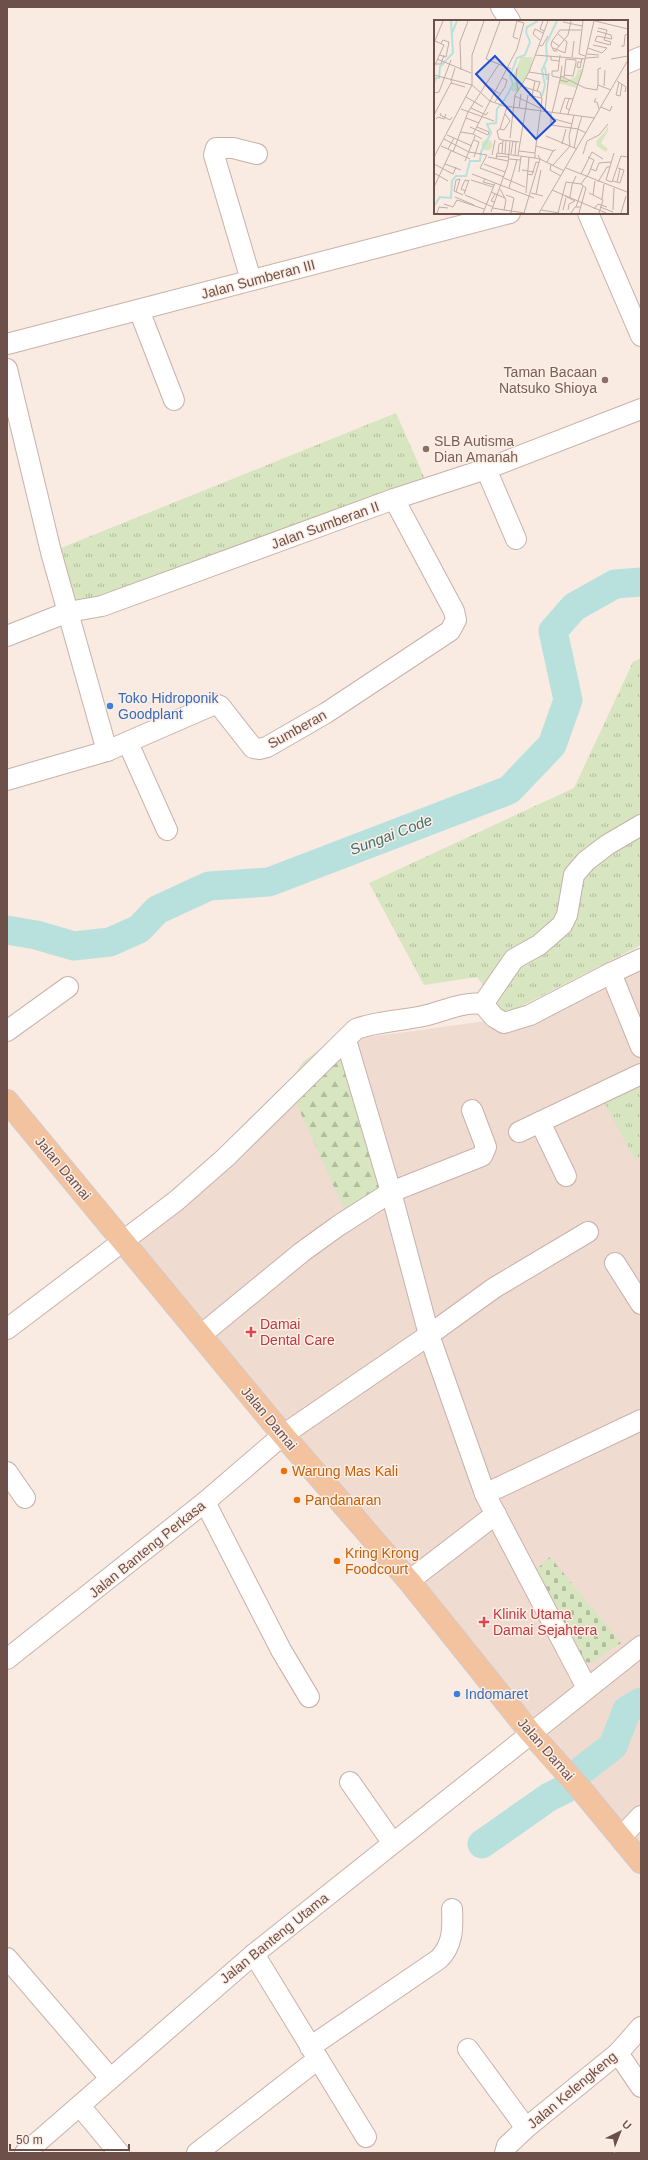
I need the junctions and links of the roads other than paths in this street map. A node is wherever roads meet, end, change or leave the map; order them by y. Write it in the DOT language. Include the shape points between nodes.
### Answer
graph roads {
  1 [pos="501,7"];
  2 [pos="509,20"];
  3 [pos="641,57"];
  4 [pos="628,63"];
  5 [pos="257,154"];
  6 [pos="506,214"];
  7 [pos="588,214"];
  8 [pos="251,280"];
  9 [pos="139,310"];
  10 [pos="641,336"];
  11 [pos="7,344"];
  12 [pos="7,369"];
  13 [pos="174,400"];
  14 [pos="641,409"];
  15 [pos="486,469"];
  16 [pos="394,499"];
  17 [pos="516,539"];
  18 [pos="68,612"];
  19 [pos="7,636"];
  20 [pos="128,743"];
  21 [pos="107,751"];
  22 [pos="7,780"];
  23 [pos="641,825"];
  24 [pos="167,830"];
  25 [pos="641,959"];
  26 [pos="611,973"];
  27 [pos="68,987"];
  28 [pos="483,1004"];
  29 [pos="7,1031"];
  30 [pos="346,1040"];
  31 [pos="641,1047"];
  32 [pos="641,1074"];
  33 [pos="7,1101"];
  34 [pos="472,1110"];
  35 [pos="540,1122"];
  36 [pos="519,1132"];
  37 [pos="566,1176"];
  38 [pos="391,1192"];
  39 [pos="588,1232"];
  40 [pos="124,1241"];
  41 [pos="615,1263"];
  42 [pos="641,1304"];
  43 [pos="7,1329"];
  44 [pos="201,1335"];
  45 [pos="429,1335"];
  46 [pos="641,1420"];
  47 [pos="282,1435"];
  48 [pos="7,1472"];
  49 [pos="485,1494"];
  50 [pos="25,1498"];
  51 [pos="205,1502"];
  52 [pos="496,1514"];
  53 [pos="409,1581"];
  54 [pos="641,1646"];
  55 [pos="7,1659"];
  56 [pos="587,1688"];
  57 [pos="309,1697"];
  58 [pos="530,1732"];
  59 [pos="350,1782"];
  60 [pos="641,1816"];
  61 [pos="622,1836"];
  62 [pos="392,1842"];
  63 [pos="641,1862"];
  64 [pos="452,1909"];
  65 [pos="254,1954"];
  66 [pos="7,1958"];
  67 [pos="641,2027"];
  68 [pos="468,2049"];
  69 [pos="314,2053"];
  70 [pos="618,2053"];
  71 [pos="110,2078"];
  72 [pos="641,2087"];
  73 [pos="80,2106"];
  74 [pos="526,2128"];
  75 [pos="366,2137"];
  76 [pos="25,2153"];
  77 [pos="119,2153"];
  78 [pos="197,2153"];
  79 [pos="505,2153"];
  1 -- 2 [label="street"];
  3 -- 4 [label="street"];
  5 -- 8 [label="street" via="222,147 216,148 214,155"];
  6 -- 8 [label="street, Jalan Sumberan III"];
  7 -- 10 [label="street"];
  8 -- 9 [label="street, Jalan Sumberan III"];
  9 -- 11 [label="street, Jalan Sumberan III"];
  9 -- 13 [label="street"];
  12 -- 18 [label="street"];
  14 -- 15 [label="street, Jalan Sumberan II"];
  15 -- 16 [label="street, Jalan Sumberan II"];
  15 -- 17 [label="street"];
  16 -- 18 [label="street, Jalan Sumberan II" via="102,606"];
  16 -- 20 [label="street, Sumberan" via="454,610 456,620 450,631 326,713 267,747 253,748 220,706 215,704"];
  18 -- 19 [label="street, Jalan Sumberan II"];
  18 -- 21 [label="street"];
  20 -- 21 [label="street, Sumberan"];
  20 -- 24 [label="street"];
  21 -- 22 [label="street, Sumberan"];
  23 -- 28 [label="street" via="607,845 574,875 567,915 562,925 539,945 514,959"];
  25 -- 26 [label="street"];
  26 -- 28 [label="street" via="530,1015 504,1023 494,1018"];
  26 -- 31 [label="street"];
  27 -- 29 [label="street"];
  28 -- 30 [label="street" via="473,1003 422,1016 370,1024 356,1029"];
  30 -- 38 [label="street"];
  30 -- 40 [label="street" via="225,1158 171,1206"];
  32 -- 35 [label="street"];
  33 -- 40 [label="main road, Jalan Damai"];
  34 -- 38 [label="street" via="486,1147 482,1156"];
  35 -- 36 [label="street"];
  35 -- 37 [label="street"];
  38 -- 44 [label="street" via="302,1252"];
  38 -- 45 [label="street"];
  39 -- 45 [label="street, Jalan Banteng Perkasa" via="494,1288"];
  40 -- 43 [label="street"];
  40 -- 44 [label="main road, Jalan Damai"];
  41 -- 42 [label="street"];
  44 -- 47 [label="main road, Jalan Damai"];
  45 -- 47 [label="street, Jalan Banteng Perkasa"];
  45 -- 49 [label="street"];
  46 -- 49 [label="street"];
  47 -- 51 [label="street, Jalan Banteng Perkasa"];
  47 -- 53 [label="main road, Jalan Damai"];
  48 -- 50 [label="street"];
  49 -- 52 [label="street"];
  51 -- 55 [label="street, Jalan Banteng Perkasa"];
  51 -- 57 [label="street" via="281,1650"];
  52 -- 53 [label="street"];
  52 -- 56 [label="street"];
  53 -- 58 [label="main road, Jalan Damai"];
  54 -- 56 [label="street, Jalan Banteng Utama"];
  56 -- 58 [label="street, Jalan Banteng Utama"];
  58 -- 61 [label="main road, Jalan Damai"];
  58 -- 62 [label="street, Jalan Banteng Utama"];
  59 -- 62 [label="street"];
  60 -- 61 [label="street"];
  61 -- 63 [label="main road, Jalan Damai"];
  62 -- 65 [label="street, Jalan Banteng Utama"];
  64 -- 69 [label="street" via="453,1931 446,1952 440,1959"];
  65 -- 69 [label="street"];
  65 -- 71 [label="street, Jalan Banteng Utama"];
  66 -- 71 [label="street"];
  67 -- 70 [label="street, Jalan Kelengkeng"];
  68 -- 74 [label="street"];
  69 -- 75 [label="street"];
  69 -- 78 [label="street"];
  70 -- 72 [label="street"];
  70 -- 74 [label="street, Jalan Kelengkeng"];
  71 -- 73 [label="street, Jalan Banteng Utama"];
  73 -- 76 [label="street, Jalan Banteng Utama"];
  73 -- 77 [label="street"];
  74 -- 79 [label="street, Jalan Kelengkeng" via="507,2146"];
}
